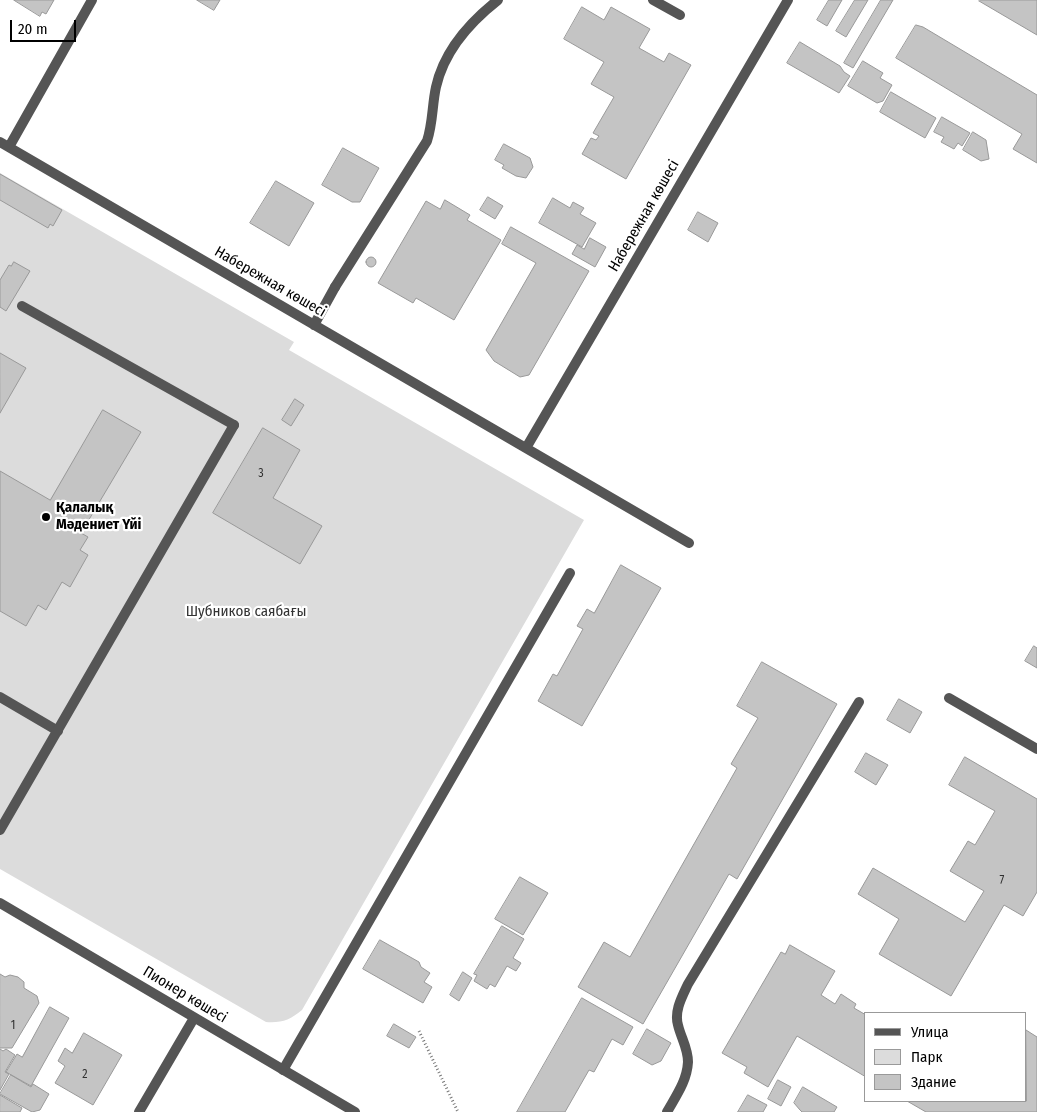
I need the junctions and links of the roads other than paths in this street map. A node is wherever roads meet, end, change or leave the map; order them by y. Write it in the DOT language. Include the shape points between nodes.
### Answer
graph roads {
  1 [pos="92,0"];
  2 [pos="498,0"];
  3 [pos="653,0"];
  4 [pos="788,0"];
  5 [pos="680,15"];
  6 [pos="4,145"];
  7 [pos="22,306"];
  8 [pos="314,325"];
  9 [pos="526,448"];
  10 [pos="689,543"];
  11 [pos="570,573"];
  12 [pos="0,697"];
  13 [pos="949,698"];
  14 [pos="859,702"];
  15 [pos="58,731"];
  16 [pos="1037,749"];
  17 [pos="0,830"];
  18 [pos="0,903"];
  19 [pos="194,1018"];
  20 [pos="283,1070"];
  21 [pos="138,1112"];
  22 [pos="355,1112"];
  23 [pos="667,1112"];
  1 -- 6 [label="street"];
  2 -- 8 [label="street" via="471,23 454,45 437,85 427,141"];
  3 -- 5 [label="street"];
  4 -- 9 [label="street, Набережная көшесі"];
  6 -- 8 [label="street, Набережная көшесі"];
  7 -- 15 [label="street" via="234,425"];
  8 -- 9 [label="street, Набережная көшесі"];
  9 -- 10 [label="street, Набережная көшесі"];
  11 -- 20 [label="street"];
  12 -- 15 [label="street"];
  13 -- 16 [label="street"];
  14 -- 23 [label="street" via="688,984 678,1008 677,1024 686,1045 688,1064 684,1082"];
  15 -- 17 [label="street"];
  18 -- 19 [label="street, Пионер көшесі"];
  19 -- 20 [label="street, Пионер көшесі"];
  19 -- 21 [label="street"];
  20 -- 22 [label="street, Пионер көшесі"];
}
